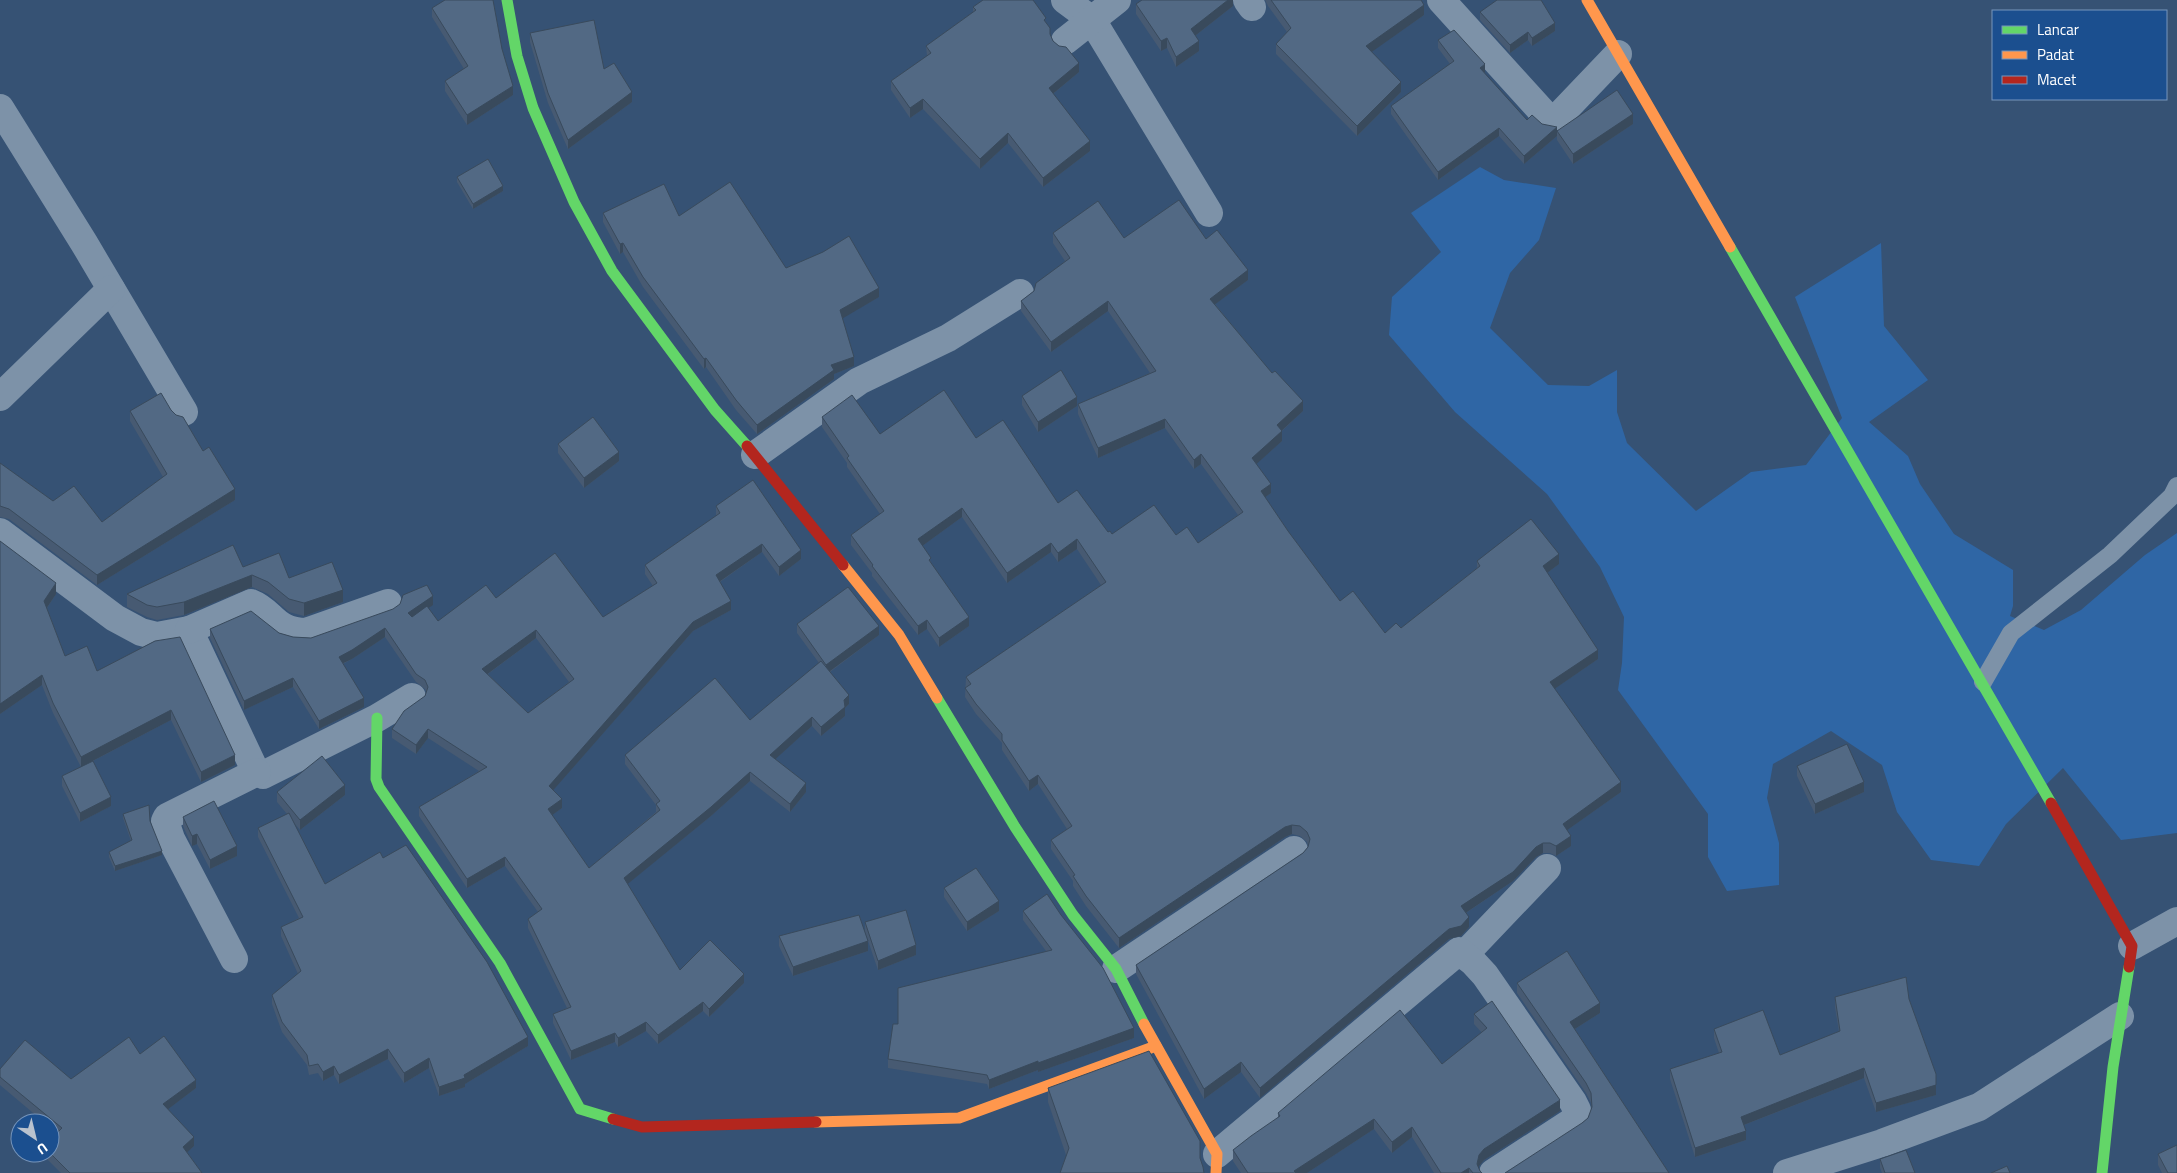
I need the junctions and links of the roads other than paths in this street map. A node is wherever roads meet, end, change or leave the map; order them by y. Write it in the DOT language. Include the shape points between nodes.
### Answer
graph roads {
  1 [pos="507,0"];
  2 [pos="1065,0"];
  3 [pos="1117,0"];
  4 [pos="1441,0"];
  5 [pos="1587,0"];
  6 [pos="1092,20"];
  7 [pos="1065,41"];
  8 [pos="1618,54"];
  9 [pos="0,108"];
  10 [pos="8,140"];
  11 [pos="1209,213"];
  12 [pos="111,289"];
  13 [pos="1020,293"];
  14 [pos="0,397"];
  15 [pos="184,412"];
  16 [pos="755,455"];
  17 [pos="2177,486"];
  18 [pos="0,532"];
  19 [pos="388,603"];
  20 [pos="188,630"];
  21 [pos="1982,682"];
  22 [pos="412,697"];
  23 [pos="377,718"];
  24 [pos="257,772"];
  25 [pos="1294,850"];
  26 [pos="1547,868"];
  27 [pos="2177,921"];
  28 [pos="2132,946"];
  29 [pos="1464,955"];
  30 [pos="234,959"];
  31 [pos="1116,969"];
  32 [pos="2120,1016"];
  33 [pos="1156,1046"];
  34 [pos="1216,1164"];
  35 [pos="1493,1173"];
  36 [pos="1787,1173"];
  37 [pos="2102,1173"];
  1 -- 16 [label="street" via="517,56 532,108 589,232 612,271 715,410"];
  2 -- 6 [label="street"];
  3 -- 6 [label="street"];
  4 -- 8 [label="street" via="1547,117 1555,120"];
  5 -- 8 [label="street"];
  6 -- 7 [label="street"];
  6 -- 11 [label="street"];
  8 -- 21 [label="street"];
  9 -- 10 [label="street"];
  10 -- 12 [label="street"];
  12 -- 14 [label="street"];
  12 -- 15 [label="street"];
  13 -- 16 [label="street" via="948,338 859,381"];
  16 -- 31 [label="street" via="899,635 1015,827 1074,915"];
  17 -- 21 [label="lane" via="2172,496 2110,555 2011,633"];
  18 -- 20 [label="street" via="115,618 141,632 157,636"];
  19 -- 20 [label="street" via="306,632 294,632 277,624 251,603"];
  20 -- 24 [label="street"];
  21 -- 28 [label="street"];
  22 -- 23 [label="street"];
  23 -- 24 [label="street" via="263,775"];
  23 -- 33 [label="street" via="376,779 379,787 500,963 580,1109 642,1127 959,1118"];
  24 -- 30 [label="street" via="167,817 165,821 171,839"];
  25 -- 31 [label="street"];
  26 -- 29 [label="street"];
  27 -- 28 [label="street"];
  28 -- 32 [label="street"];
  29 -- 34 [label="street" via="1458,952"];
  29 -- 35 [label="street" via="1485,975 1577,1110 1573,1121"];
  31 -- 33 [label="street"];
  32 -- 36 [label="street" via="1978,1107 1882,1144"];
  32 -- 37 [label="street"];
  33 -- 34 [label="street"];
}
